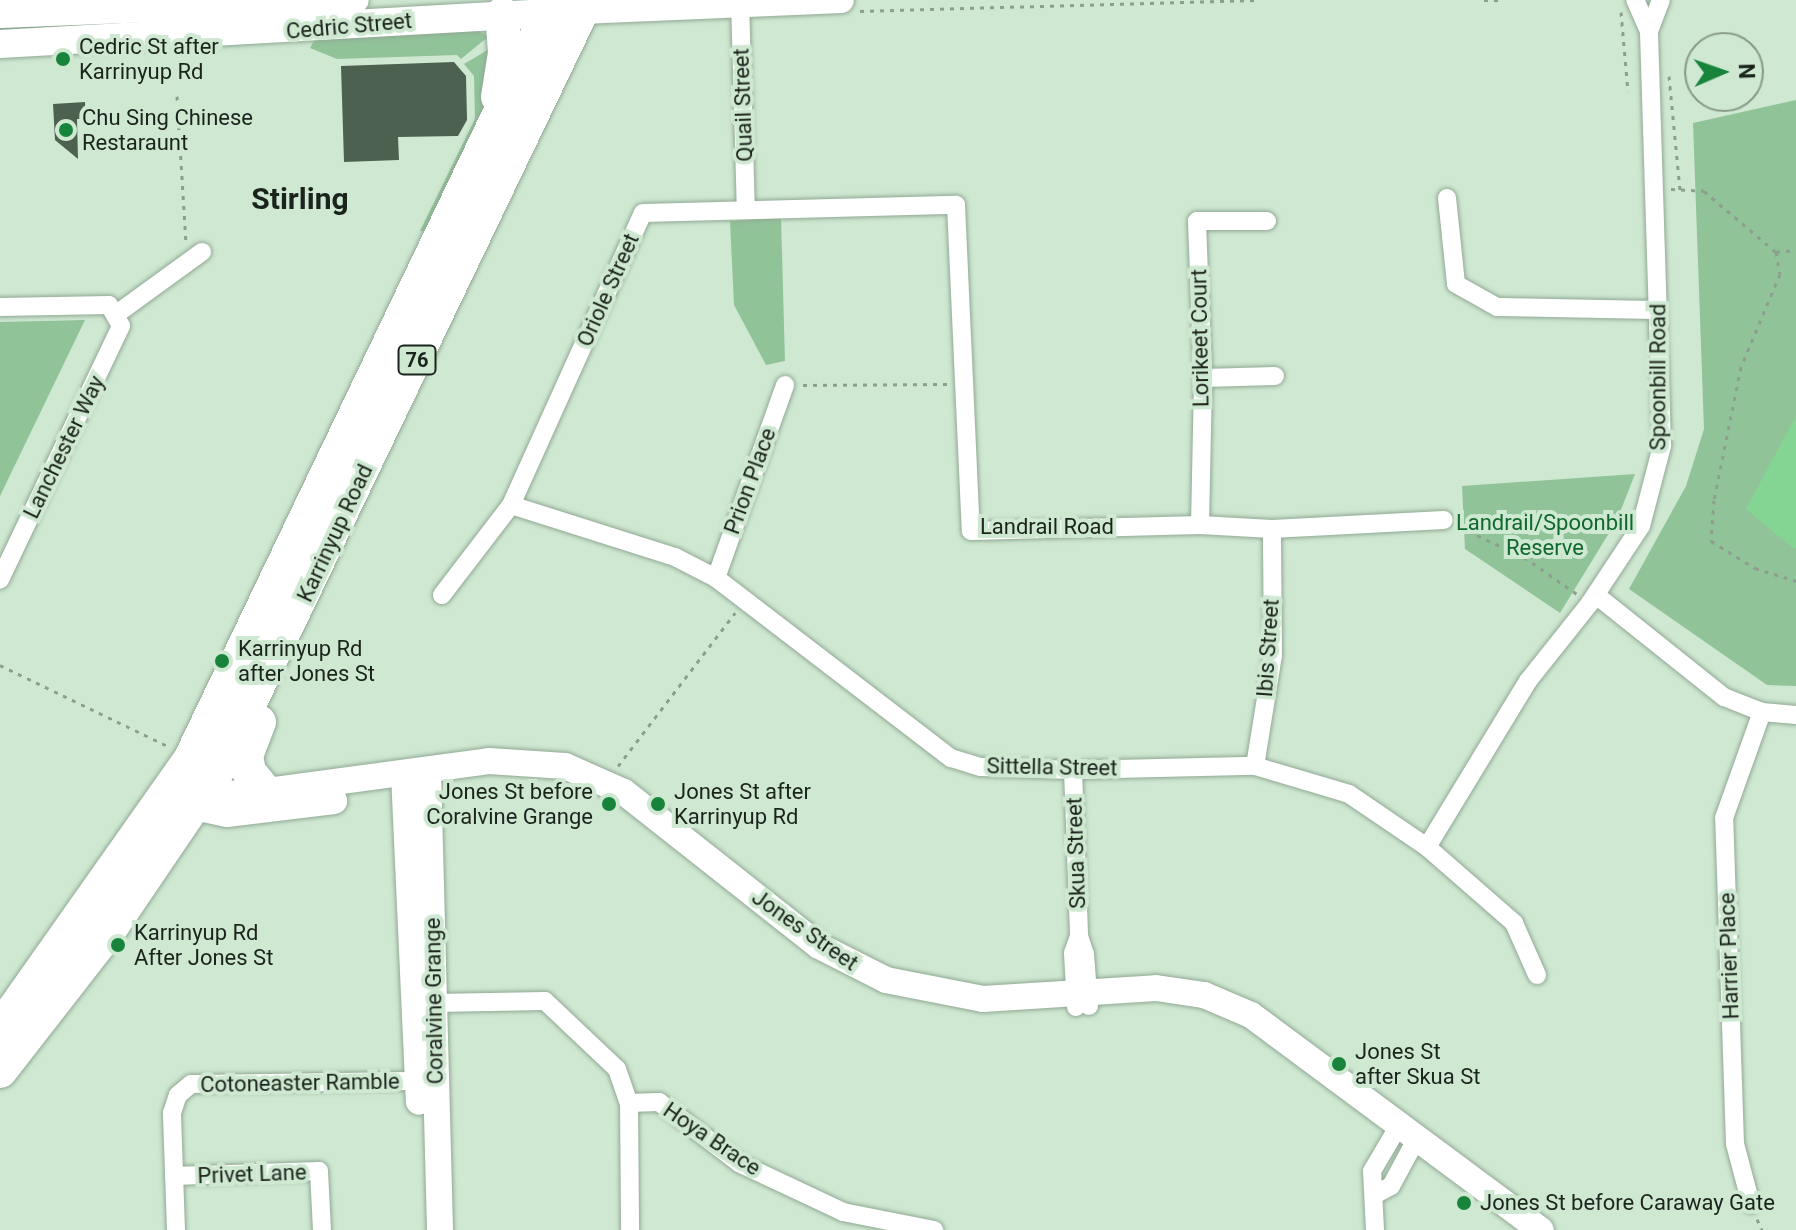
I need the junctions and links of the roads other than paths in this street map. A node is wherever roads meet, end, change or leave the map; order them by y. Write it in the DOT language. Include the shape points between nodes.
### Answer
graph roads {
  1 [pos="355,0"];
  2 [pos="1635,0"];
  3 [pos="1661,0"];
  4 [pos="740,2"];
  5 [pos="568,6"];
  6 [pos="849,6"];
  7 [pos="89,12"];
  8 [pos="0,14"];
  9 [pos="502,14"];
  10 [pos="300,17"];
  11 [pos="1649,31"];
  12 [pos="91,40"];
  13 [pos="0,44"];
  14 [pos="482,155"];
  15 [pos="1447,198"];
  16 [pos="956,205"];
  17 [pos="746,210"];
  18 [pos="1267,221"];
  19 [pos="197,256"];
  20 [pos="0,307"];
  21 [pos="1658,310"];
  22 [pos="118,313"];
  23 [pos="1275,376"];
  24 [pos="1203,378"];
  25 [pos="785,385"];
  26 [pos="511,505"];
  27 [pos="1444,520"];
  28 [pos="1200,525"];
  29 [pos="1272,529"];
  30 [pos="716,578"];
  31 [pos="0,580"];
  32 [pos="442,595"];
  33 [pos="1593,599"];
  34 [pos="271,667"];
  35 [pos="1762,712"];
  36 [pos="1796,715"];
  37 [pos="1255,766"];
  38 [pos="1073,770"];
  39 [pos="416,781"];
  40 [pos="184,786"];
  41 [pos="265,791"];
  42 [pos="1427,847"];
  43 [pos="1537,975"];
  44 [pos="1082,999"];
  45 [pos="435,1003"];
  46 [pos="0,1029"];
  47 [pos="0,1071"];
  48 [pos="418,1081"];
  49 [pos="629,1103"];
  50 [pos="1406,1135"];
  51 [pos="174,1176"];
  52 [pos="1751,1204"];
  53 [pos="176,1230"];
  54 [pos="322,1230"];
  55 [pos="423,1230"];
  56 [pos="440,1230"];
  57 [pos="630,1230"];
  58 [pos="934,1230"];
  59 [pos="1375,1230"];
  60 [pos="1518,1230"];
  61 [pos="1541,1230"];
  1 -- 10 [label="main road, Cedric Street"];
  2 -- 11 [label="street, Spoonbill Road"];
  3 -- 11 [label="street, Spoonbill Road"];
  4 -- 5 [label="street, Cedric Street"];
  4 -- 6 [label="street, Cedric Street"];
  4 -- 17 [label="street, Quail Street"];
  5 -- 9 [label="main road, Cedric Street"];
  5 -- 14 [label="highway, Karrinyup Road / 76"];
  5 -- 34 [label="highway, Karrinyup Road / 76"];
  7 -- 8 [label="main road, Cedric Street"];
  7 -- 10 [label="main road, Cedric Street"];
  7 -- 12 [label="main road"];
  9 -- 10 [label="main road, Cedric Street"];
  9 -- 14 [label="highway" via="504,68"];
  10 -- 12 [label="main road, Cedric Street"];
  11 -- 21 [label="street, Spoonbill Road"];
  12 -- 13 [label="main road, Cedric Street"];
  14 -- 40 [label="highway, Karrinyup Road / 76"];
  15 -- 21 [label="street" via="1456,284 1497,307"];
  16 -- 17 [label="street, Oriole Street"];
  16 -- 28 [label="street, Landrail Road" via="971,531"];
  17 -- 26 [label="street, Oriole Street" via="643,213"];
  18 -- 24 [label="street, Lorikeet Court" via="1197,221"];
  19 -- 22 [label="street"];
  20 -- 22 [label="street" via="94,303"];
  21 -- 33 [label="street, Spoonbill Road" via="1662,446 1641,526"];
  22 -- 31 [label="street, Lanchester Way" via="117,338"];
  23 -- 24 [label="street"];
  24 -- 28 [label="street, Lorikeet Court"];
  25 -- 30 [label="street, Prion Place"];
  26 -- 30 [label="street, Sittella Street" via="675,557"];
  26 -- 32 [label="street, Oriole Street"];
  27 -- 29 [label="street, Landrail Road"];
  28 -- 29 [label="street, Landrail Road"];
  29 -- 37 [label="street, Ibis Street" via="1273,655"];
  30 -- 38 [label="street, Sittella Street" via="951,758 981,767"];
  33 -- 35 [label="street" via="1724,697"];
  33 -- 42 [label="street, Spoonbill Road" via="1528,681"];
  34 -- 40 [label="highway, Karrinyup Road / 76"];
  34 -- 41 [label="highway" via="264,711 246,756 249,772"];
  35 -- 36 [label="street"];
  35 -- 52 [label="street, Harrier Place" via="1724,818 1735,1144"];
  37 -- 38 [label="street, Sittella Street"];
  37 -- 42 [label="street, Sittella Street" via="1349,794"];
  38 -- 44 [label="street, Skua Street" via="1079,936 1073,953"];
  39 -- 40 [label="street, Jones Street" via="255,813"];
  39 -- 41 [label="street, Jones Street"];
  39 -- 44 [label="street, Jones Street" via="514,760 565,766 603,780 819,946 862,970 960,998"];
  39 -- 44 [label="street, Jones Street" via="490,775 566,779 621,805 821,966 849,982 944,1013"];
  39 -- 45 [label="street, Coralvine Grange"];
  39 -- 48 [label="street, Coralvine Grange"];
  40 -- 41 [label="street, Jones Street"];
  40 -- 46 [label="highway, Karrinyup Road / 76"];
  40 -- 47 [label="highway, Karrinyup Road / 76" via="106,935"];
  42 -- 43 [label="street, Sittella Street" via="1514,923"];
  44 -- 50 [label="street, Jones Street" via="1156,988 1225,1003 1276,1030"];
  45 -- 49 [label="street" via="545,1001 617,1069"];
  45 -- 56 [label="street, Coralvine Grange"];
  48 -- 51 [label="street, Cotoneaster Ramble" via="191,1084 178,1095 172,1113"];
  48 -- 55 [label="street, Coralvine Grange"];
  49 -- 57 [label="street"];
  49 -- 58 [label="street, Hoya Brace" via="659,1102 739,1163 843,1212"];
  50 -- 59 [label="street" via="1391,1186 1376,1194"];
  50 -- 60 [label="street, Jones Street"];
  50 -- 61 [label="street, Jones Street"];
  51 -- 53 [label="street, Cotoneaster Ramble"];
  51 -- 54 [label="street, Privet Lane" via="319,1171"];
}
